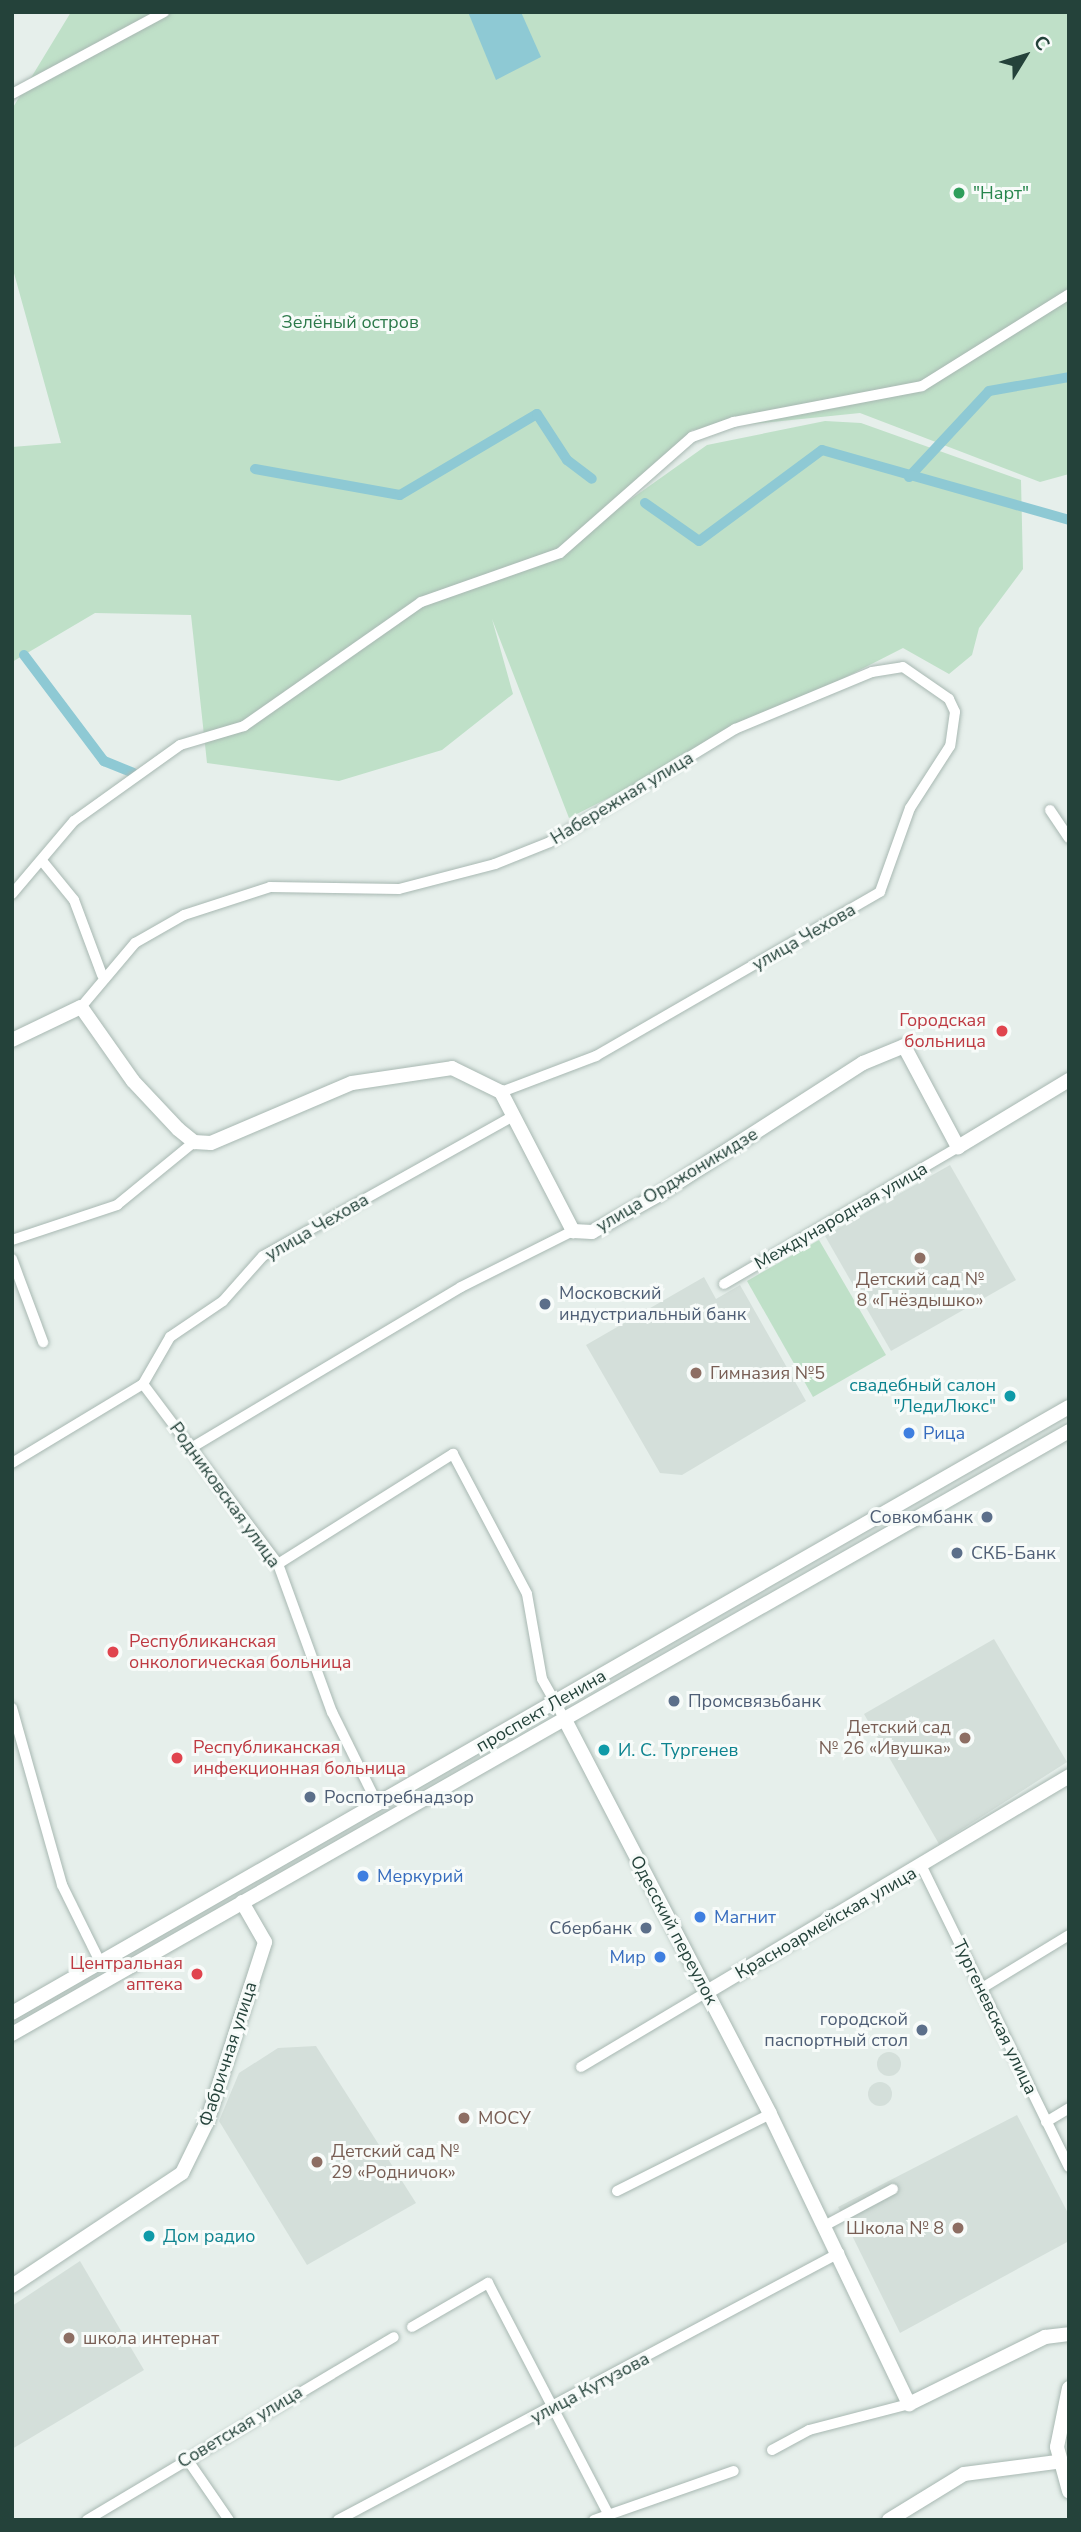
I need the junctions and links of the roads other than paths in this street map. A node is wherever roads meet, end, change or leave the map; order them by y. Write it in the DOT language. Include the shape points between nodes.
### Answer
graph roads {
  1 [pos="164,12"];
  2 [pos="12,94"];
  3 [pos="1069,294"];
  4 [pos="903,667"];
  5 [pos="1050,810"];
  6 [pos="1069,838"];
  7 [pos="43,862"];
  8 [pos="12,894"];
  9 [pos="102,975"];
  10 [pos="81,1007"];
  11 [pos="12,1040"];
  12 [pos="1069,1080"];
  13 [pos="501,1092"];
  14 [pos="512,1117"];
  15 [pos="194,1142"];
  16 [pos="958,1147"];
  17 [pos="573,1231"];
  18 [pos="12,1240"];
  19 [pos="12,1259"];
  20 [pos="724,1284"];
  21 [pos="43,1342"];
  22 [pos="143,1384"];
  23 [pos="1069,1407"];
  24 [pos="1069,1431"];
  25 [pos="191,1448"];
  26 [pos="12,1464"];
  27 [pos="278,1564"];
  28 [pos="555,1703"];
  29 [pos="12,1708"];
  30 [pos="564,1718"];
  31 [pos="1069,1776"];
  32 [pos="378,1805"];
  33 [pos="922,1867"];
  34 [pos="242,1902"];
  35 [pos="1069,1935"];
  36 [pos="102,1964"];
  37 [pos="982,1988"];
  38 [pos="707,1992"];
  39 [pos="12,2012"];
  40 [pos="12,2034"];
  41 [pos="581,2067"];
  42 [pos="1069,2108"];
  43 [pos="770,2114"];
  44 [pos="1046,2122"];
  45 [pos="1069,2167"];
  46 [pos="893,2189"];
  47 [pos="617,2191"];
  48 [pos="825,2225"];
  49 [pos="839,2253"];
  50 [pos="12,2286"];
  51 [pos="412,2327"];
  52 [pos="1069,2334"];
  53 [pos="394,2337"];
  54 [pos="1068,2396"];
  55 [pos="909,2404"];
  56 [pos="556,2407"];
  57 [pos="772,2449"];
  58 [pos="187,2459"];
  59 [pos="1058,2462"];
  60 [pos="734,2471"];
  61 [pos="1069,2491"];
  62 [pos="607,2512"];
  63 [pos="904,2516"];
  64 [pos="87,2520"];
  65 [pos="229,2520"];
  66 [pos="338,2520"];
  67 [pos="594,2520"];
  68 [pos="889,2520"];
  1 -- 2 [label="street"];
  3 -- 7 [label="street" via="922,386 734,422 692,437 559,553 421,602 244,726 180,745 74,821"];
  4 -- 9 [label="street, Набережная улица" via="872,672 734,729 550,842 495,864 399,889 270,887 184,915 135,943"];
  4 -- 13 [label="street, улица Чехова" via="927,679 955,712 950,746 911,808 880,892 596,1056"];
  5 -- 6 [label="street"];
  7 -- 8 [label="street"];
  7 -- 9 [label="street" via="74,900"];
  9 -- 10 [label="street, Набережная улица"];
  10 -- 11 [label="street"];
  10 -- 15 [label="street" via="133,1081"];
  12 -- 16 [label="street, Международная улица"];
  13 -- 14 [label="street"];
  13 -- 15 [label="street" via="452,1068 400,1073 313,1096 211,1143"];
  14 -- 17 [label="street"];
  14 -- 22 [label="street, улица Чехова" via="263,1256 223,1301 170,1337"];
  15 -- 18 [label="street" via="117,1205"];
  16 -- 17 [label="street, улица Орджоникидзе" via="904,1046 863,1063 603,1226"];
  16 -- 20 [label="street, Международная улица"];
  17 -- 25 [label="street, улица Орджоникидзе" via="461,1287"];
  19 -- 21 [label="street"];
  22 -- 25 [label="street, Родниковская улица"];
  22 -- 26 [label="street, улица Чехова"];
  23 -- 28 [label="street, проспект Ленина"];
  24 -- 30 [label="street, проспект Ленина"];
  25 -- 27 [label="street, Родниковская улица"];
  27 -- 28 [label="street, Одесский переулок" via="453,1454 527,1594 542,1679"];
  27 -- 32 [label="street, Родниковская улица" via="332,1712"];
  28 -- 30 [label="street, Одесский переулок"];
  28 -- 32 [label="street, проспект Ленина"];
  29 -- 36 [label="street" via="62,1885"];
  30 -- 34 [label="street, проспект Ленина"];
  30 -- 38 [label="street, Одесский переулок"];
  31 -- 33 [label="street, Красноармейская улица"];
  32 -- 36 [label="street, проспект Ленина"];
  33 -- 37 [label="street, Тургеневская улица"];
  33 -- 38 [label="street, Красноармейская улица"];
  34 -- 40 [label="street, проспект Ленина"];
  34 -- 50 [label="street, Фабричная улица" via="265,1942 207,2122 182,2173"];
  35 -- 37 [label="street"];
  36 -- 39 [label="street, проспект Ленина"];
  37 -- 44 [label="street, Тургеневская улица"];
  38 -- 41 [label="street, Красноармейская улица"];
  38 -- 43 [label="street, Одесский переулок"];
  42 -- 44 [label="street"];
  43 -- 47 [label="street"];
  43 -- 48 [label="street, Одесский переулок"];
  44 -- 45 [label="street, Тургеневская улица"];
  46 -- 48 [label="street"];
  48 -- 49 [label="street, Одесский переулок"];
  49 -- 55 [label="street, Одесский переулок"];
  49 -- 56 [label="street, улица Кутузова"];
  51 -- 56 [label="street" via="488,2283"];
  52 -- 55 [label="street" via="1032,2343"];
  53 -- 58 [label="street, Советская улица"];
  54 -- 59 [label="street"];
  55 -- 57 [label="street" via="809,2430"];
  56 -- 62 [label="street"];
  56 -- 66 [label="street, улица Кутузова"];
  58 -- 64 [label="street, Советская улица"];
  58 -- 65 [label="street"];
  59 -- 61 [label="street"];
  59 -- 63 [label="street" via="964,2474"];
  60 -- 62 [label="street" via="650,2505"];
  62 -- 67 [label="street"];
  63 -- 68 [label="street"];
}
